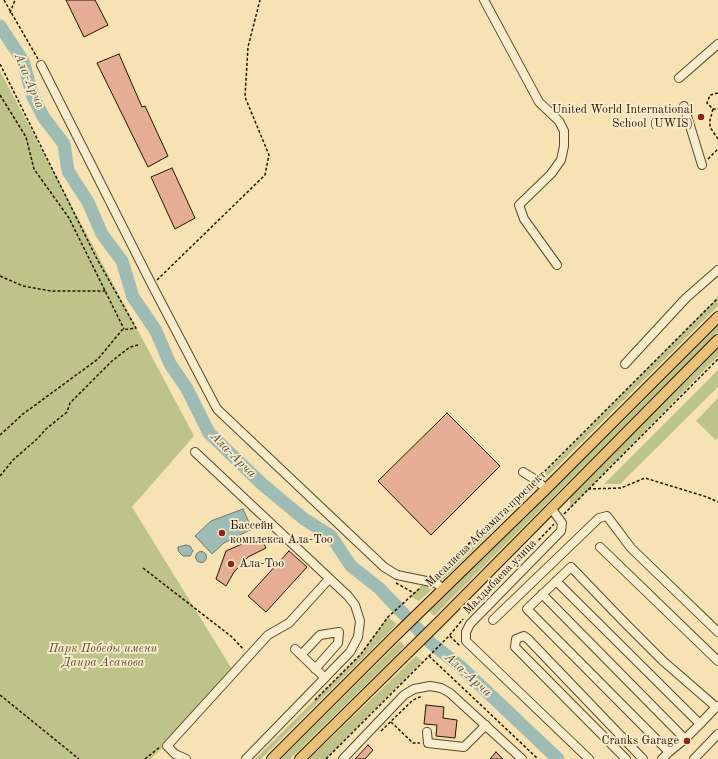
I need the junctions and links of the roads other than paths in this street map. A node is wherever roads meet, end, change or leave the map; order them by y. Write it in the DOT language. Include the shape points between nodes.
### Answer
graph roads {
  1 [pos="484,0"];
  2 [pos="718,44"];
  3 [pos="37,62"];
  4 [pos="679,78"];
  5 [pos="684,106"];
  6 [pos="702,165"];
  7 [pos="557,265"];
  8 [pos="718,270"];
  9 [pos="718,317"];
  10 [pos="718,340"];
  11 [pos="625,364"];
  12 [pos="195,452"];
  13 [pos="523,472"];
  14 [pos="546,489"];
  15 [pos="551,508"];
  16 [pos="600,547"];
  17 [pos="329,579"];
  18 [pos="556,581"];
  19 [pos="443,589"];
  20 [pos="542,594"];
  21 [pos="493,620"];
  22 [pos="718,632"];
  23 [pos="295,649"];
  24 [pos="301,655"];
  25 [pos="718,661"];
  26 [pos="315,669"];
  27 [pos="325,678"];
  28 [pos="717,707"];
  29 [pos="700,724"];
  30 [pos="486,725"];
  31 [pos="427,732"];
  32 [pos="718,734"];
  33 [pos="685,739"];
  34 [pos="669,752"];
  35 [pos="186,759"];
  36 [pos="246,759"];
  37 [pos="272,759"];
  38 [pos="300,759"];
  39 [pos="343,759"];
  40 [pos="522,759"];
  41 [pos="589,759"];
  42 [pos="626,759"];
  43 [pos="643,759"];
  44 [pos="662,759"];
  45 [pos="694,759"];
  1 -- 7 [label="street" via="538,102 558,121 564,131 561,160 551,174 520,205 524,219"];
  2 -- 4 [label="street"];
  3 -- 19 [label="street" via="217,409 384,567 397,575 429,580"];
  5 -- 6 [label="street"];
  8 -- 11 [label="street" via="686,298"];
  9 -- 14 [label="main road, Масалиева Абсамата проспект"];
  10 -- 15 [label="main road"];
  12 -- 17 [label="street"];
  13 -- 14 [label="street"];
  14 -- 19 [label="main road, Масалиева Абсамата проспект"];
  15 -- 38 [label="main road"];
  15 -- 41 [label="street, Малдыбаева улица" via="562,527 558,535 470,624 466,636 468,645"];
  16 -- 25 [label="street"];
  17 -- 27 [label="street" via="355,605 360,626 354,647"];
  17 -- 35 [label="street" via="289,623 268,635 167,746 175,754"];
  18 -- 20 [label="street"];
  18 -- 28 [label="street" via="571,567 630,628"];
  18 -- 29 [label="street"];
  19 -- 37 [label="main road, Масалиева Абсамата проспект"];
  20 -- 33 [label="street"];
  20 -- 34 [label="street" via="527,609"];
  21 -- 22 [label="street" via="599,518 607,516 631,548"];
  23 -- 24 [label="street"];
  24 -- 26 [label="street"];
  24 -- 26 [label="street" via="320,635 339,632 338,643"];
  26 -- 27 [label="street"];
  27 -- 36 [label="street"];
  28 -- 29 [label="street"];
  29 -- 33 [label="street"];
  30 -- 31 [label="street" via="464,747 428,743"];
  30 -- 39 [label="street" via="446,690 430,686 418,688 398,701"];
  30 -- 40 [label="street"];
  32 -- 45 [label="street"];
  33 -- 34 [label="street"];
  34 -- 44 [label="street"];
  42 -- 43 [label="street" via="515,647 516,639 524,636 528,639"];
}
